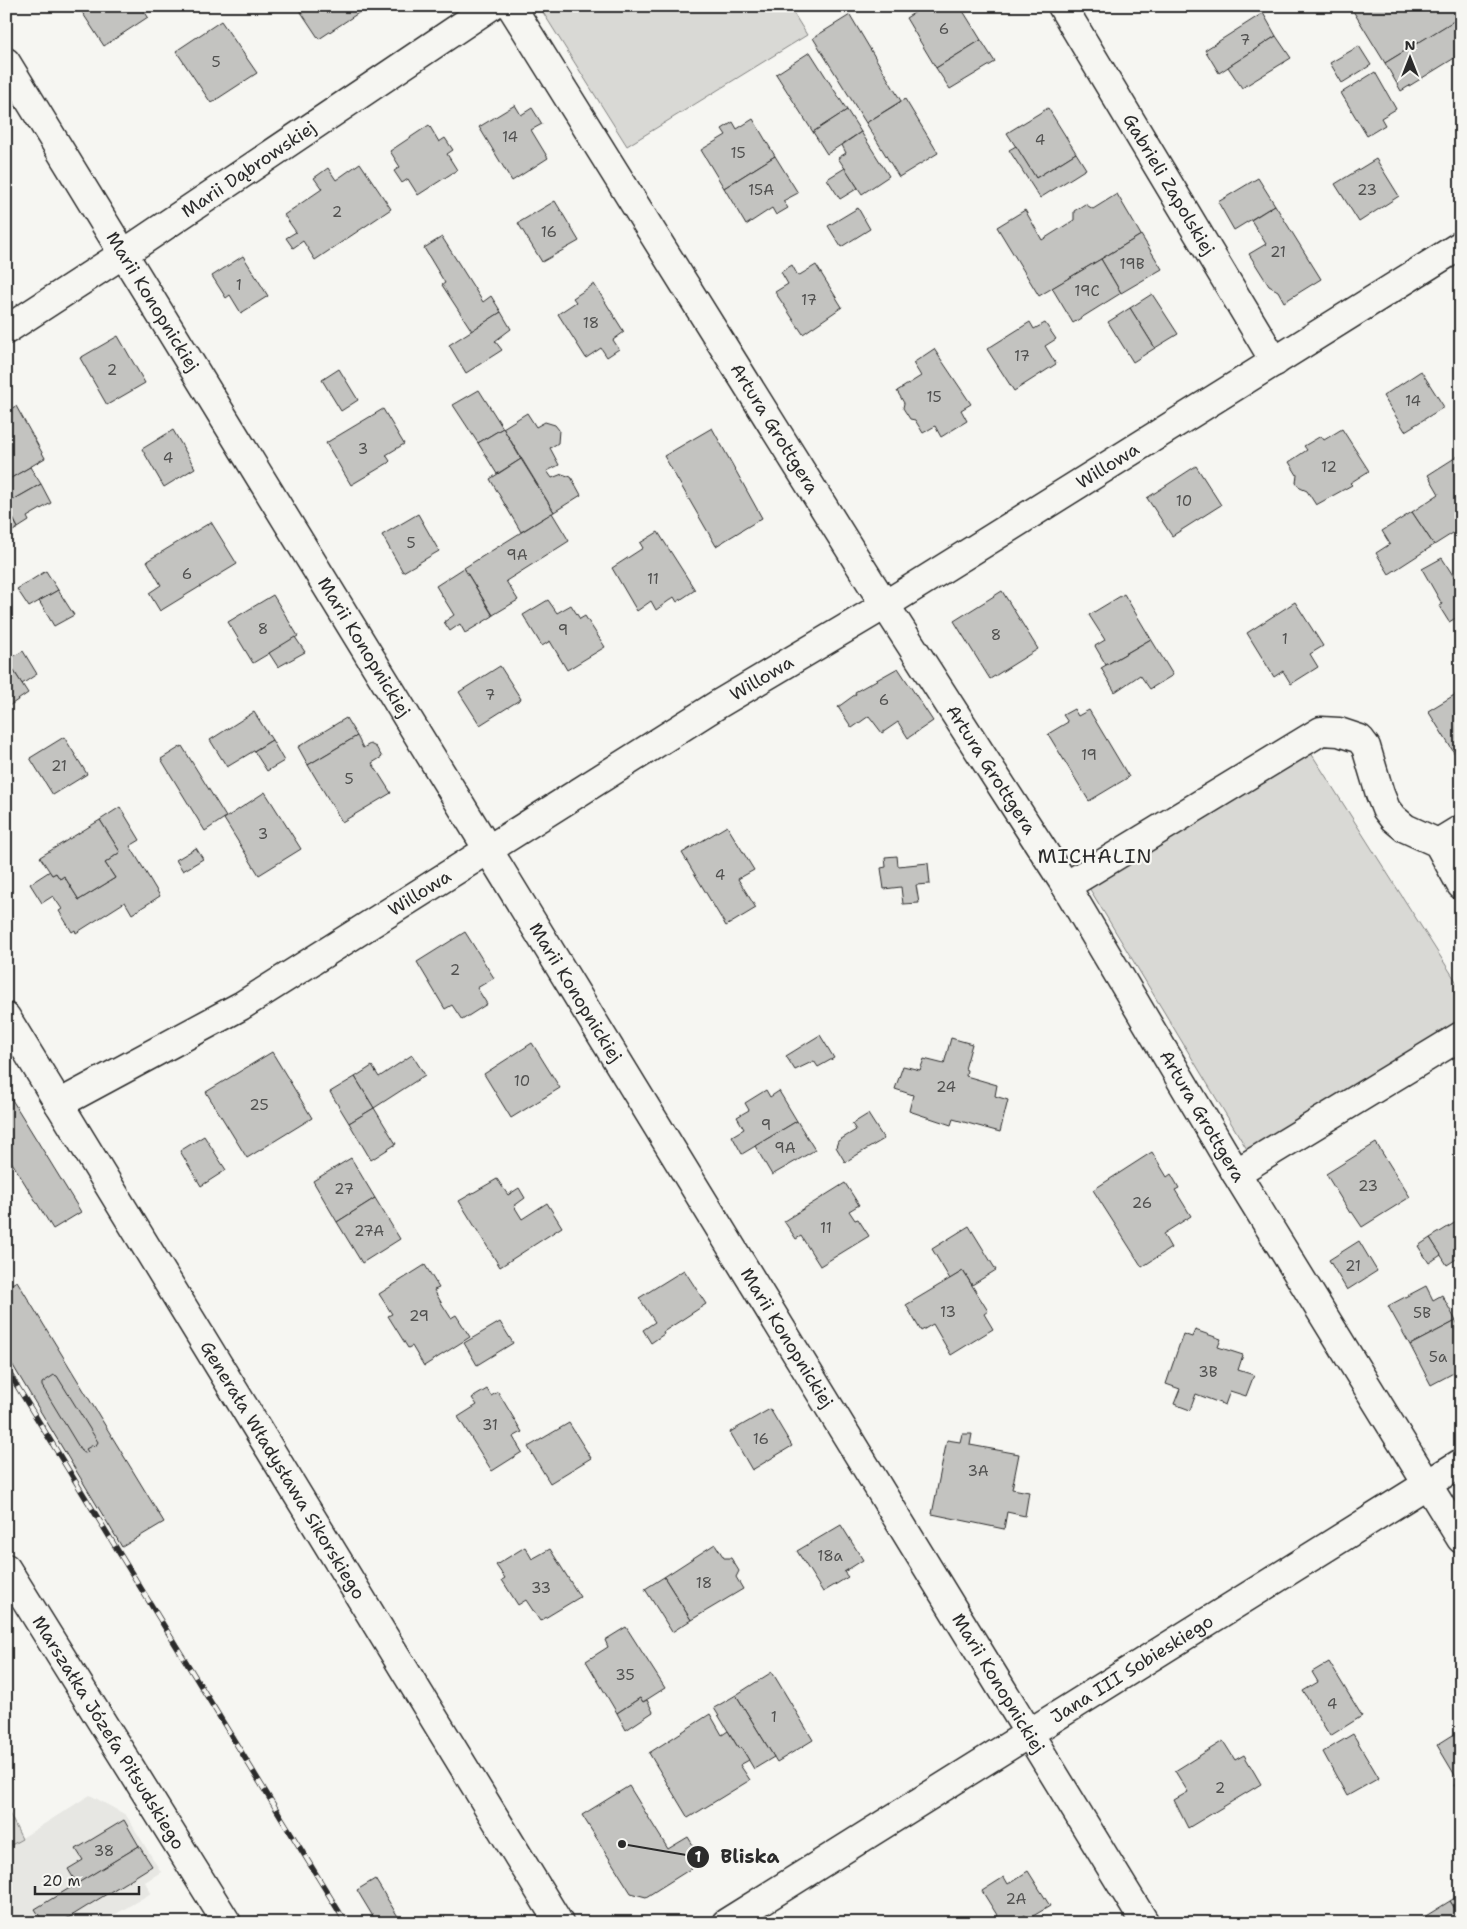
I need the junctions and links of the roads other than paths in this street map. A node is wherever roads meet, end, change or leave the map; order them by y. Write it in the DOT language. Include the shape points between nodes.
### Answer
graph roads {
  1 [pos="491,6"];
  2 [pos="511,6"];
  3 [pos="1062,6"];
  4 [pos="6,62"];
  5 [pos="1461,246"];
  6 [pos="123,254"];
  7 [pos="6,330"];
  8 [pos="1275,362"];
  9 [pos="885,605"];
  10 [pos="1461,829"];
  11 [pos="1438,843"];
  12 [pos="488,852"];
  13 [pos="1461,885"];
  14 [pos="1066,886"];
  15 [pos="6,1017"];
  16 [pos="1461,1036"];
  17 [pos="59,1104"];
  18 [pos="1236,1173"];
  19 [pos="1461,1463"];
  20 [pos="1428,1483"];
  21 [pos="1461,1539"];
  22 [pos="6,1568"];
  23 [pos="1030,1734"];
  24 [pos="227,1923"];
  25 [pos="559,1923"];
  26 [pos="726,1923"];
  27 [pos="1145,1923"];
  1 -- 6 [label="street, Marii Dąbrowskiej"];
  2 -- 9 [label="street, Artura Grottgera"];
  3 -- 8 [label="street, Gabrieli Zapolskiej"];
  4 -- 6 [label="street, Marii Konopnickiej"];
  5 -- 8 [label="street, Willowa"];
  6 -- 7 [label="street, Marii Dąbrowskiej"];
  6 -- 12 [label="street, Marii Konopnickiej"];
  8 -- 9 [label="street, Willowa"];
  9 -- 12 [label="street, Willowa" via="717,705"];
  9 -- 14 [label="street, Artura Grottgera"];
  10 -- 11 [label="street"];
  11 -- 13 [label="street"];
  11 -- 14 [label="street" via="1405,828 1393,818 1380,794 1366,747 1360,739 1339,732 1322,731"];
  12 -- 17 [label="street, Willowa" via="241,1006"];
  12 -- 23 [label="street, Marii Konopnickiej"];
  14 -- 18 [label="street, Artura Grottgera"];
  15 -- 17 [label="street, Generała Władysława Sikorskiego"];
  16 -- 18 [label="street"];
  17 -- 25 [label="street, Generała Władysława Sikorskiego"];
  18 -- 20 [label="street, Artura Grottgera"];
  19 -- 20 [label="street, Jana III Sobieskiego"];
  20 -- 21 [label="street, Artura Grottgera"];
  20 -- 23 [label="street, Jana III Sobieskiego"];
  22 -- 24 [label="street, Marszałka Józefa Piłsudskiego"];
  23 -- 26 [label="street, Jana III Sobieskiego"];
  23 -- 27 [label="street, Marii Konopnickiej"];
}
